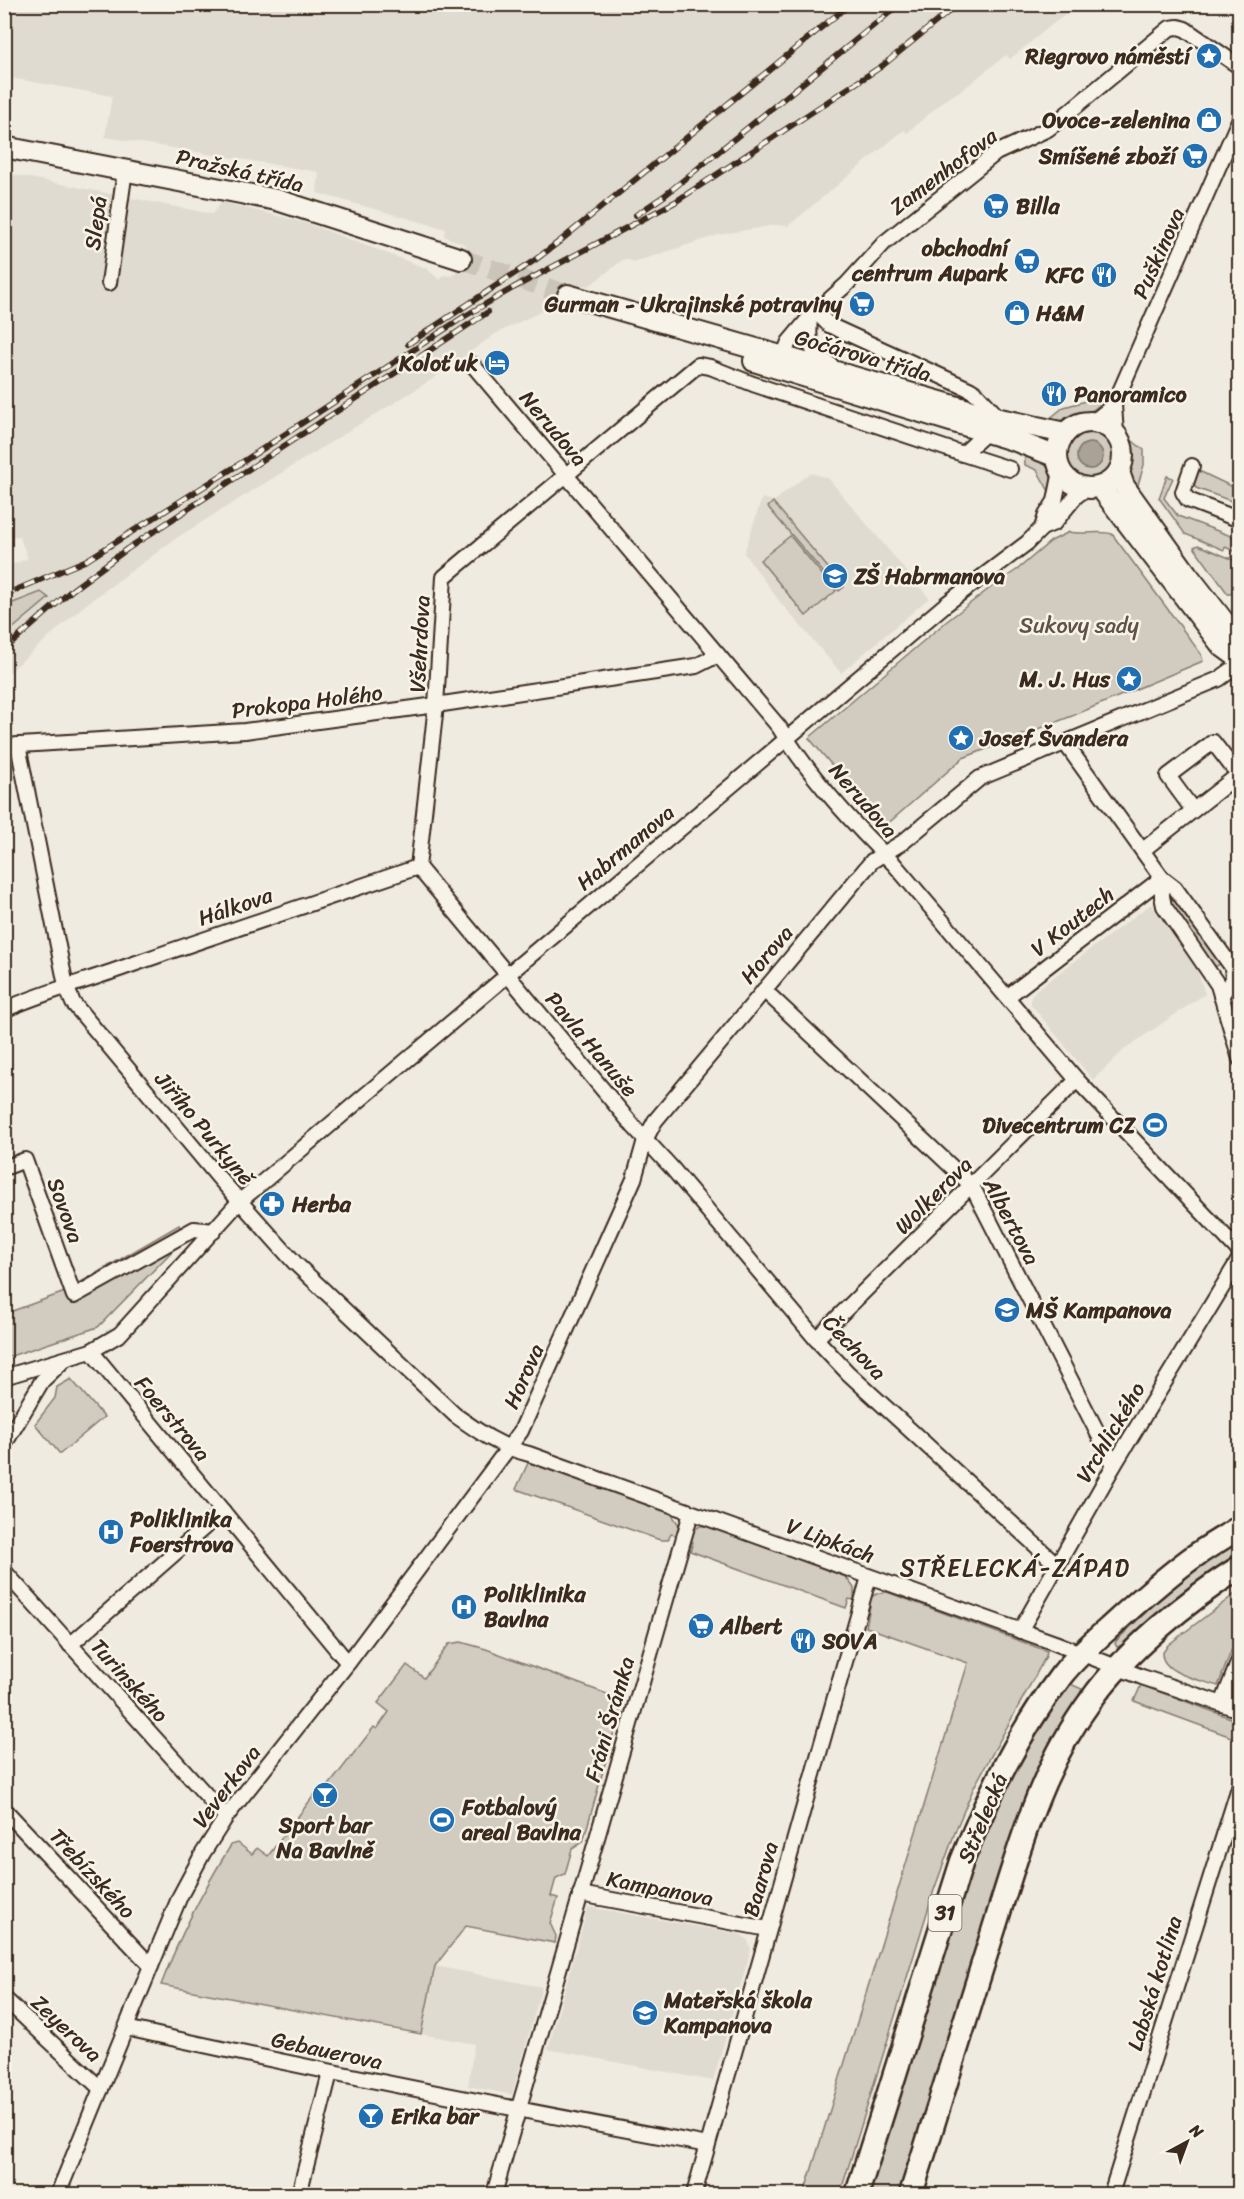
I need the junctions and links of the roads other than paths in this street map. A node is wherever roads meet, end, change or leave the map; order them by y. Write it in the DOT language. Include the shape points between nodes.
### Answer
graph roads {
  1 [pos="1239,66"];
  2 [pos="1239,118"];
  3 [pos="4,147"];
  4 [pos="125,170"];
  5 [pos="461,259"];
  6 [pos="109,283"];
  7 [pos="568,295"];
  8 [pos="813,314"];
  9 [pos="648,320"];
  10 [pos="783,356"];
  11 [pos="472,364"];
  12 [pos="798,376"];
  13 [pos="855,377"];
  14 [pos="1114,405"];
  15 [pos="1093,422"];
  16 [pos="994,425"];
  17 [pos="1065,433"];
  18 [pos="1116,434"];
  19 [pos="963,454"];
  20 [pos="1059,464"];
  21 [pos="1192,466"];
  22 [pos="1010,469"];
  23 [pos="1119,472"];
  24 [pos="567,476"];
  25 [pos="1093,488"];
  26 [pos="1239,520"];
  27 [pos="1042,528"];
  28 [pos="1239,650"];
  29 [pos="718,655"];
  30 [pos="1239,659"];
  31 [pos="1239,664"];
  32 [pos="436,705"];
  33 [pos="786,738"];
  34 [pos="1065,743"];
  35 [pos="11,746"];
  36 [pos="1239,776"];
  37 [pos="1193,810"];
  38 [pos="1143,850"];
  39 [pos="883,854"];
  40 [pos="418,867"];
  41 [pos="1162,878"];
  42 [pos="507,976"];
  43 [pos="1239,982"];
  44 [pos="66,986"];
  45 [pos="764,990"];
  46 [pos="1221,996"];
  47 [pos="1007,997"];
  48 [pos="4,1010"];
  49 [pos="1239,1059"];
  50 [pos="1077,1080"];
  51 [pos="645,1140"];
  52 [pos="4,1168"];
  53 [pos="972,1186"];
  54 [pos="239,1202"];
  55 [pos="214,1231"];
  56 [pos="1239,1252"];
  57 [pos="1239,1258"];
  58 [pos="816,1339"];
  59 [pos="91,1351"];
  60 [pos="64,1360"];
  61 [pos="4,1377"];
  62 [pos="4,1445"];
  63 [pos="508,1449"];
  64 [pos="1114,1465"];
  65 [pos="224,1511"];
  66 [pos="691,1513"];
  67 [pos="1239,1527"];
  68 [pos="1056,1564"];
  69 [pos="1239,1567"];
  70 [pos="4,1571"];
  71 [pos="869,1577"];
  72 [pos="1020,1631"];
  73 [pos="70,1646"];
  74 [pos="1080,1654"];
  75 [pos="1239,1658"];
  76 [pos="348,1664"];
  77 [pos="1118,1667"];
  78 [pos="1222,1704"];
  79 [pos="1239,1710"];
  80 [pos="1239,1784"];
  81 [pos="4,1809"];
  82 [pos="226,1817"];
  83 [pos="580,1894"];
  84 [pos="768,1929"];
  85 [pos="151,1966"];
  86 [pos="4,1998"];
  87 [pos="126,2028"];
  88 [pos="330,2073"];
  89 [pos="101,2089"];
  90 [pos="519,2110"];
  91 [pos="708,2145"];
  92 [pos="58,2194"];
  93 [pos="299,2194"];
  94 [pos="495,2194"];
  95 [pos="694,2194"];
  96 [pos="857,2194"];
  97 [pos="911,2194"];
  98 [pos="1111,2194"];
  1 -- 8 [label="street, Zamenhofova" via="1185,29 1170,28 1047,129 996,153 884,243"];
  2 -- 14 [label="street, Puškinova"];
  3 -- 4 [label="street, Pražská třída"];
  4 -- 5 [label="street, Pražská třída" via="277,200"];
  4 -- 6 [label="street, Slepá"];
  7 -- 9 [label="street, Gočárova třída"];
  8 -- 10 [label="street, Zamenhofova" via="789,342"];
  8 -- 13 [label="street" via="809,335 814,353"];
  8 -- 16 [label="street" via="969,389 977,394"];
  9 -- 10 [label="street, Gočárova třída"];
  9 -- 12 [label="street, Gočárova třída"];
  10 -- 12 [label="street"];
  10 -- 13 [label="street, Gočárova třída"];
  11 -- 24 [label="street, Nerudova"];
  12 -- 16 [label="street, Gočárova třída"];
  13 -- 16 [label="street, Gočárova třída"];
  14 -- 15 [label="street, Puškinova"];
  14 -- 18 [label="street, Puškinova"];
  15 -- 17 [label="street" via="1081,423"];
  15 -- 18 [label="street"];
  16 -- 17 [label="street, Gočárova třída"];
  16 -- 19 [label="street"];
  16 -- 20 [label="street, Gočárova třída"];
  17 -- 20 [label="street" via="1058,444"];
  18 -- 23 [label="street" via="1124,456"];
  19 -- 22 [label="street"];
  19 -- 24 [label="street, Všehrdova" via="698,365"];
  20 -- 25 [label="street" via="1072,483"];
  20 -- 27 [label="street, Habrmanova" via="1055,501"];
  21 -- 26 [label="street" via="1183,492 1188,500"];
  23 -- 25 [label="street" via="1107,484"];
  23 -- 28 [label="street" via="1124,486 1236,637"];
  24 -- 29 [label="street, Nerudova"];
  24 -- 32 [label="street, Všehrdova" via="444,578"];
  25 -- 27 [label="street, Habrmanova" via="1076,496 1054,523"];
  25 -- 30 [label="street" via="1222,646"];
  27 -- 33 [label="street, Habrmanova"];
  29 -- 32 [label="street, Prokopa Holého" via="696,666"];
  29 -- 33 [label="street, Nerudova"];
  31 -- 34 [label="street, Horova" via="1219,679"];
  32 -- 35 [label="street, Prokopa Holého" via="245,731"];
  32 -- 40 [label="street, Všehrdova"];
  33 -- 39 [label="street, Nerudova"];
  33 -- 42 [label="street, Habrmanova"];
  34 -- 38 [label="street"];
  34 -- 39 [label="street, Horova" via="980,778"];
  35 -- 44 [label="street, Jiřího Purkyně"];
  36 -- 37 [label="street"];
  36 -- 37 [label="street" via="1213,742 1168,776"];
  37 -- 38 [label="street"];
  38 -- 41 [label="street"];
  39 -- 45 [label="street, Horova" via="866,867"];
  39 -- 47 [label="street, Nerudova"];
  40 -- 42 [label="street"];
  40 -- 44 [label="street, Hálkova"];
  41 -- 46 [label="street" via="1164,906 1214,976"];
  41 -- 46 [label="street" via="1175,888 1232,967 1233,979"];
  41 -- 47 [label="street, V Koutech"];
  42 -- 51 [label="street, Pavla Hanuše"];
  42 -- 54 [label="street, Habrmanova"];
  43 -- 46 [label="street"];
  44 -- 48 [label="street, Hálkova"];
  44 -- 54 [label="street, Jiřího Purkyně" via="73,1003"];
  45 -- 51 [label="street, Horova" via="655,1121"];
  45 -- 53 [label="street, Albertova"];
  46 -- 49 [label="street"];
  47 -- 50 [label="street, Nerudova"];
  50 -- 53 [label="street, Wolkerova"];
  50 -- 56 [label="street, Nerudova"];
  51 -- 58 [label="street, Čechova"];
  51 -- 63 [label="street, Horova" via="634,1179 521,1431"];
  52 -- 55 [label="street, Sovova" via="25,1160 74,1296 194,1229"];
  53 -- 58 [label="street, Wolkerova"];
  53 -- 64 [label="street, Albertova"];
  54 -- 55 [label="street, Habrmanova"];
  54 -- 63 [label="street, Jiřího Purkyně" via="295,1263 455,1415"];
  55 -- 59 [label="street, Habrmanova" via="120,1334"];
  57 -- 64 [label="street, Vrchlického"];
  58 -- 68 [label="street, Čechova"];
  59 -- 60 [label="street, Habrmanova"];
  59 -- 65 [label="street, Foerstrova"];
  60 -- 61 [label="street, Habrmanova"];
  60 -- 62 [label="street" via="42,1381"];
  63 -- 66 [label="street, V Lipkách"];
  63 -- 76 [label="street, Veverkova"];
  64 -- 68 [label="street, Vrchlického"];
  65 -- 73 [label="street"];
  65 -- 76 [label="street, Foerstrova"];
  66 -- 71 [label="street, V Lipkách"];
  66 -- 83 [label="street, Fráni Šrámka"];
  67 -- 74 [label="main road, Střelecká / 31" via="1166,1578"];
  68 -- 72 [label="street, Vrchlického"];
  69 -- 77 [label="main road, Střelecká / 31" via="1184,1608"];
  70 -- 73 [label="street, Turinského"];
  71 -- 72 [label="street, V Lipkách"];
  71 -- 84 [label="street, Baarova"];
  72 -- 74 [label="street, V Lipkách"];
  73 -- 82 [label="street, Turinského"];
  74 -- 77 [label="street, V Lipkách"];
  74 -- 96 [label="main road, Střelecká / 31" via="1032,1716 982,1811 962,1861"];
  75 -- 78 [label="street"];
  76 -- 82 [label="street, Veverkova"];
  77 -- 78 [label="street, V Lipkách"];
  77 -- 97 [label="main road, Střelecká / 31" via="1091,1700 1054,1761 1026,1828"];
  78 -- 79 [label="street, V Lipkách"];
  80 -- 98 [label="street, Labská kotlina"];
  81 -- 85 [label="street, Třebízského"];
  82 -- 85 [label="street, Veverkova" via="180,1896"];
  83 -- 84 [label="street, Kampanova"];
  83 -- 90 [label="street, Fráni Šrámka"];
  84 -- 91 [label="street, Baarova"];
  85 -- 87 [label="street, Veverkova"];
  86 -- 89 [label="street, Zeyerova"];
  87 -- 88 [label="street, Gebauerova"];
  87 -- 89 [label="street, Veverkova"];
  88 -- 90 [label="street, Gebauerova"];
  88 -- 93 [label="street"];
  89 -- 92 [label="street, Veverkova"];
  90 -- 91 [label="street, Gebauerova"];
  90 -- 94 [label="street"];
  91 -- 95 [label="street, Baarova"];
}
